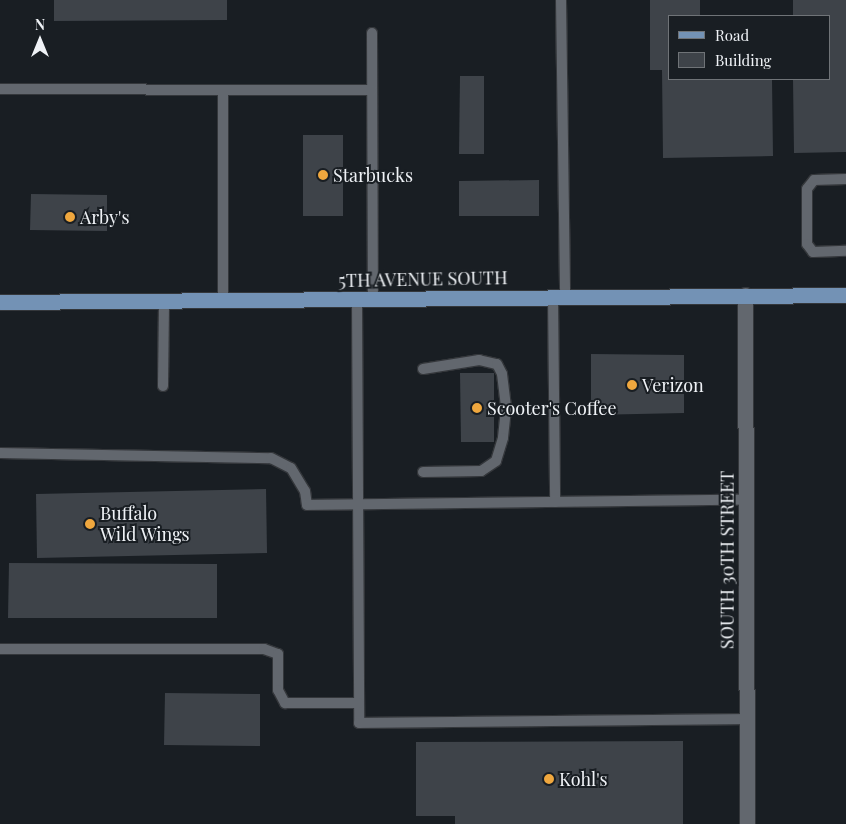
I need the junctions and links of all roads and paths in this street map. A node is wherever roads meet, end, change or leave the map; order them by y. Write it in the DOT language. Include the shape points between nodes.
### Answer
graph roads {
  1 [pos="561,0"];
  2 [pos="372,33"];
  3 [pos="0,89"];
  4 [pos="223,90"];
  5 [pos="372,90"];
  6 [pos="846,179"];
  7 [pos="846,252"];
  8 [pos="745,295"];
  9 [pos="846,295"];
  10 [pos="559,297"];
  11 [pos="358,299"];
  12 [pos="373,299"];
  13 [pos="223,300"];
  14 [pos="164,301"];
  15 [pos="0,302"];
  16 [pos="423,369"];
  17 [pos="163,386"];
  18 [pos="0,453"];
  19 [pos="423,472"];
  20 [pos="746,500"];
  21 [pos="555,502"];
  22 [pos="358,504"];
  23 [pos="0,649"];
  24 [pos="360,703"];
  25 [pos="747,719"];
  26 [pos="747,824"];
  1 -- 10 [label="lane"];
  2 -- 5 [label="lane"];
  3 -- 4 [label="lane"];
  4 -- 5 [label="lane"];
  4 -- 13 [label="lane"];
  5 -- 12 [label="lane"];
  6 -- 7 [label="lane" via="814,180 807,189 807,244 813,252"];
  8 -- 9 [label="main road, 5TH AVENUE SOUTH"];
  8 -- 10 [label="main road, 5TH AVENUE SOUTH"];
  8 -- 20 [label="street, SOUTH 30TH STREET"];
  10 -- 12 [label="main road, 5TH AVENUE SOUTH"];
  10 -- 21 [label="lane"];
  11 -- 12 [label="main road, 5TH AVENUE SOUTH"];
  11 -- 13 [label="main road, 5TH AVENUE SOUTH"];
  11 -- 22 [label="lane"];
  13 -- 14 [label="main road, 5TH AVENUE SOUTH"];
  14 -- 15 [label="main road, 5TH AVENUE SOUTH"];
  14 -- 17 [label="lane"];
  16 -- 19 [label="lane" via="479,360 497,364 502,374 506,409 504,438 496,461 481,471"];
  18 -- 22 [label="lane" via="271,458 291,468 305,491 307,505"];
  20 -- 21 [label="lane"];
  20 -- 25 [label="street, SOUTH 30TH STREET"];
  21 -- 22 [label="lane"];
  22 -- 24 [label="lane"];
  23 -- 24 [label="lane" via="264,649 278,654 278,690 285,703"];
  24 -- 25 [label="lane" via="360,723"];
  25 -- 26 [label="street, SOUTH 30TH STREET"];
}
